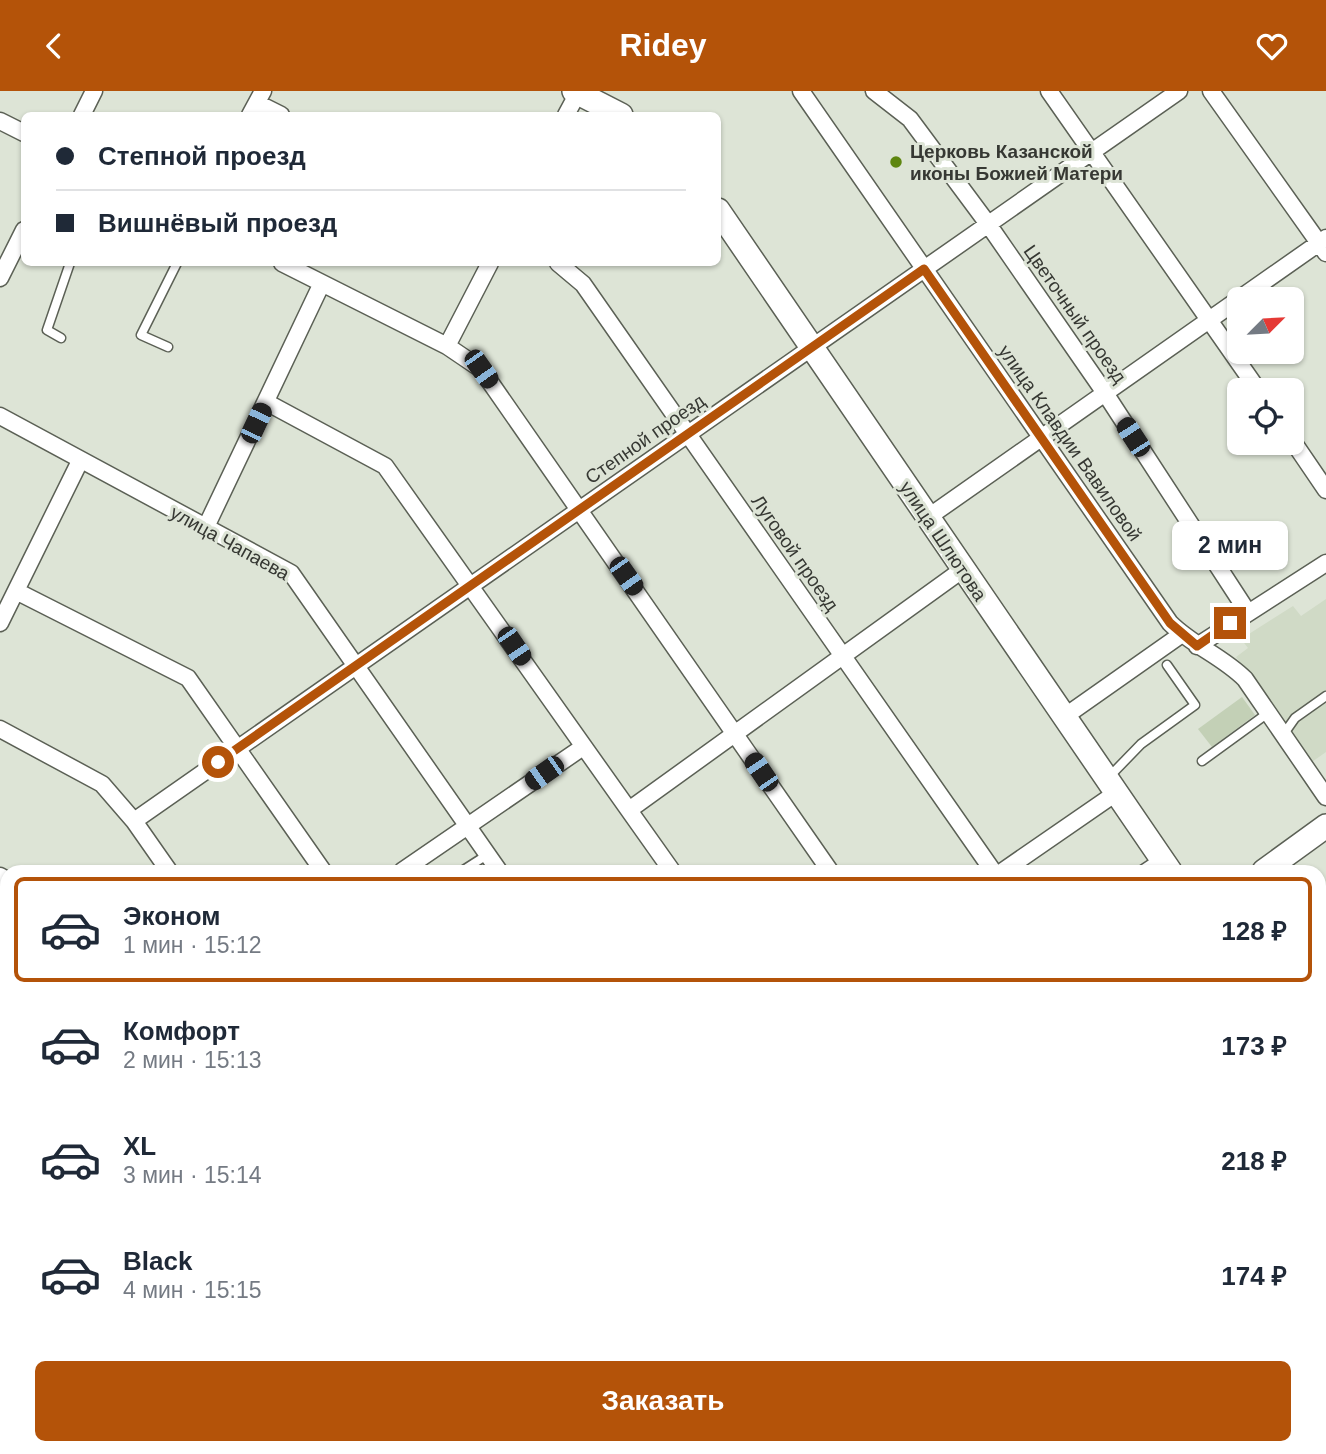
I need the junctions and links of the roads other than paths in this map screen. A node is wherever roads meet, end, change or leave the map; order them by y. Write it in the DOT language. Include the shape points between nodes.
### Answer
graph roads {
  1 [pos="94,91"];
  2 [pos="801,91"];
  3 [pos="874,91"];
  4 [pos="1049,91"];
  5 [pos="1179,91"];
  6 [pos="1211,91"];
  7 [pos="577,92"];
  8 [pos="257,103"];
  9 [pos="84,112"];
  10 [pos="275,112"];
  11 [pos="567,112"];
  12 [pos="615,112"];
  13 [pos="0,121"];
  14 [pos="21,132"];
  15 [pos="1092,150"];
  16 [pos="721,214"];
  17 [pos="988,224"];
  18 [pos="21,236"];
  19 [pos="1324,245"];
  20 [pos="69,266"];
  21 [pos="176,266"];
  22 [pos="288,266"];
  23 [pos="489,266"];
  24 [pos="562,266"];
  25 [pos="924,269"];
  26 [pos="0,278"];
  27 [pos="322,283"];
  28 [pos="1209,320"];
  29 [pos="61,338"];
  30 [pos="447,346"];
  31 [pos="168,347"];
  32 [pos="813,347"];
  33 [pos="1250,378"];
  34 [pos="1105,393"];
  35 [pos="265,402"];
  36 [pos="0,417"];
  37 [pos="686,435"];
  38 [pos="1041,438"];
  39 [pos="1302,455"];
  40 [pos="80,461"];
  41 [pos="1326,490"];
  42 [pos="579,510"];
  43 [pos="927,518"];
  44 [pos="205,529"];
  45 [pos="1326,563"];
  46 [pos="962,570"];
  47 [pos="472,585"];
  48 [pos="16,591"];
  49 [pos="1247,611"];
  50 [pos="0,623"];
  51 [pos="1182,634"];
  52 [pos="1197,646"];
  53 [pos="842,655"];
  54 [pos="1167,665"];
  55 [pos="356,666"];
  56 [pos="1326,696"];
  57 [pos="1268,713"];
  58 [pos="1064,717"];
  59 [pos="0,729"];
  60 [pos="734,731"];
  61 [pos="1283,735"];
  62 [pos="583,747"];
  63 [pos="239,748"];
  64 [pos="1202,761"];
  65 [pos="1111,786"];
  66 [pos="1326,797"];
  67 [pos="629,810"];
  68 [pos="134,821"];
  69 [pos="1326,826"];
  70 [pos="467,827"];
  71 [pos="487,855"];
  72 [pos="165,865"];
  73 [pos="319,865"];
  74 [pos="411,865"];
  75 [pos="471,865"];
  76 [pos="494,865"];
  77 [pos="668,865"];
  78 [pos="826,865"];
  79 [pos="989,865"];
  80 [pos="1011,865"];
  81 [pos="1165,865"];
  82 [pos="1272,865"];
  1 -- 9 [label="street"];
  2 -- 25 [label="street, улица Клавдии Вавиловой"];
  3 -- 17 [label="street, Цветочный проезд" via="910,119"];
  4 -- 15 [label="street"];
  5 -- 15 [label="street, Степной проезд"];
  6 -- 19 [label="street"];
  7 -- 11 [label="street"];
  7 -- 12 [label="main road"];
  8 -- 10 [label="street"];
  13 -- 14 [label="street"];
  15 -- 17 [label="street, Степной проезд"];
  15 -- 28 [label="street"];
  16 -- 32 [label="main road, улица Шлютова"];
  17 -- 25 [label="street, Степной проезд"];
  17 -- 34 [label="street, Цветочный проезд"];
  18 -- 26 [label="street"];
  19 -- 28 [label="street"];
  20 -- 29 [label="lane" via="47,330"];
  21 -- 31 [label="lane" via="141,335"];
  22 -- 27 [label="street"];
  23 -- 30 [label="street"];
  24 -- 37 [label="street, Луговой проезд" via="583,284"];
  25 -- 32 [label="street, Степной проезд"];
  25 -- 38 [label="street, улица Клавдии Вавиловой"];
  27 -- 30 [label="street"];
  27 -- 35 [label="street"];
  28 -- 33 [label="street"];
  28 -- 34 [label="street"];
  30 -- 42 [label="street" via="481,369"];
  32 -- 37 [label="street, Степной проезд"];
  32 -- 43 [label="main road, улица Шлютова"];
  34 -- 38 [label="street"];
  34 -- 49 [label="street, Цветочный проезд"];
  35 -- 44 [label="street"];
  35 -- 47 [label="street" via="385,466"];
  36 -- 40 [label="street, улица Чапаева"];
  37 -- 42 [label="street, Степной проезд"];
  37 -- 53 [label="street, Луговой проезд"];
  38 -- 43 [label="street"];
  38 -- 51 [label="street, улица Клавдии Вавиловой"];
  39 -- 41 [label="street"];
  40 -- 44 [label="street, улица Чапаева"];
  40 -- 48 [label="street"];
  42 -- 47 [label="street, Степной проезд"];
  42 -- 60 [label="street"];
  43 -- 46 [label="main road, улица Шлютова"];
  44 -- 55 [label="street, улица Чапаева" via="291,573"];
  45 -- 49 [label="street"];
  46 -- 53 [label="street"];
  46 -- 58 [label="main road, улица Шлютова"];
  47 -- 55 [label="street, Степной проезд"];
  47 -- 62 [label="street"];
  48 -- 50 [label="street"];
  48 -- 63 [label="street" via="187,678"];
  49 -- 52 [label="street"];
  51 -- 52 [label="street, улица Клавдии Вавиловой"];
  51 -- 58 [label="street"];
  52 -- 57 [label="street, улица Клавдии Вавиловой" via="1232,666"];
  53 -- 60 [label="street"];
  53 -- 79 [label="street, Луговой проезд"];
  54 -- 65 [label="lane" via="1195,705 1141,744"];
  55 -- 63 [label="street, Степной проезд"];
  55 -- 70 [label="street, улица Чапаева"];
  56 -- 61 [label="lane" via="1295,717"];
  57 -- 61 [label="street, улица Клавдии Вавиловой"];
  57 -- 64 [label="lane"];
  58 -- 65 [label="main road, улица Шлютова"];
  59 -- 68 [label="street" via="102,784"];
  60 -- 67 [label="street"];
  60 -- 78 [label="street"];
  61 -- 66 [label="street, улица Клавдии Вавиловой"];
  62 -- 67 [label="street"];
  62 -- 70 [label="street"];
  63 -- 68 [label="street, Степной проезд"];
  63 -- 73 [label="street"];
  65 -- 80 [label="street"];
  65 -- 81 [label="main road, улица Шлютова"];
  67 -- 77 [label="street"];
  68 -- 72 [label="street"];
  69 -- 82 [label="main road"];
  70 -- 71 [label="street, улица Чапаева"];
  70 -- 74 [label="street"];
  71 -- 75 [label="lane"];
  71 -- 76 [label="street, улица Чапаева"];
}
